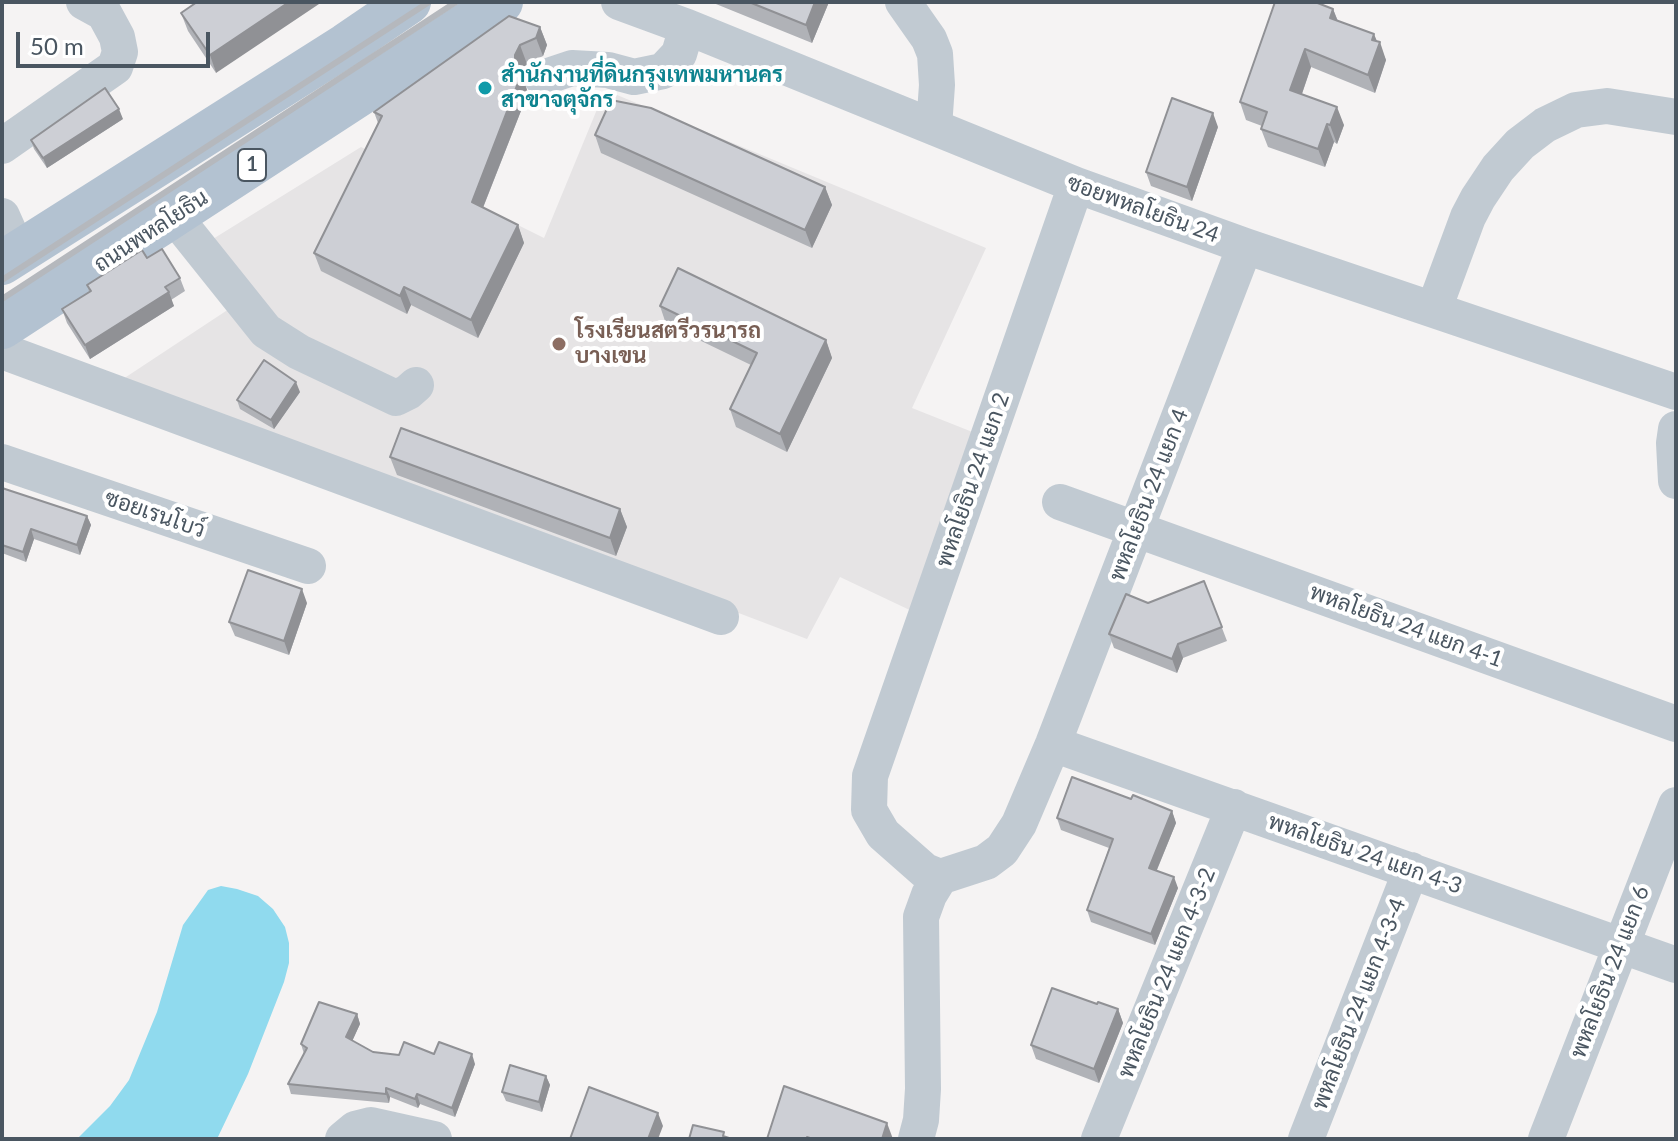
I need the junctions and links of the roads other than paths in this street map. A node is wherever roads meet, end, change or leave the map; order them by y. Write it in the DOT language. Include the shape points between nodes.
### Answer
graph roads {
  1 [pos="84,2"];
  2 [pos="409,2"];
  3 [pos="501,2"];
  4 [pos="619,2"];
  5 [pos="903,2"];
  6 [pos="687,27"];
  7 [pos="542,78"];
  8 [pos="1676,117"];
  9 [pos="934,127"];
  10 [pos="2,146"];
  11 [pos="1076,185"];
  12 [pos="174,216"];
  13 [pos="7,244"];
  14 [pos="1245,246"];
  15 [pos="1434,309"];
  16 [pos="2,327"];
  17 [pos="2,351"];
  18 [pos="406,392"];
  19 [pos="1676,392"];
  20 [pos="1676,429"];
  21 [pos="2,462"];
  22 [pos="1676,481"];
  23 [pos="1060,502"];
  24 [pos="1136,529"];
  25 [pos="308,566"];
  26 [pos="721,617"];
  27 [pos="1676,724"];
  28 [pos="1053,744"];
  29 [pos="1676,805"];
  30 [pos="1234,807"];
  31 [pos="1411,870"];
  32 [pos="940,877"];
  33 [pos="1620,945"];
  34 [pos="1676,965"];
  35 [pos="343,1139"];
  36 [pos="434,1139"];
  37 [pos="916,1139"];
  38 [pos="1099,1139"];
  39 [pos="1306,1139"];
  40 [pos="1546,1139"];
  1 -- 10 [label="street" via="104,13 117,37 115,67"];
  2 -- 13 [label="main road, 1" via="333,53"];
  3 -- 12 [label="main road, ถนนพหลโยธิน / 1"];
  4 -- 6 [label="street, ซอยพหลโยธิน 24"];
  5 -- 9 [label="street" via="935,54"];
  6 -- 7 [label="street" via="679,54 663,71 634,77 572,68"];
  6 -- 9 [label="street, ซอยพหลโยธิน 24"];
  8 -- 15 [label="street" via="1607,106 1576,110 1520,144 1468,217"];
  9 -- 11 [label="street, ซอยพหลโยธิน 24"];
  11 -- 14 [label="street, ซอยพหลโยธิน 24"];
  11 -- 32 [label="street, พหลโยธิน 24 แยก 2" via="870,776 869,810 883,834 925,871"];
  12 -- 16 [label="main road, ถนนพหลโยธิน / 1"];
  12 -- 18 [label="street" via="266,331 299,352"];
  14 -- 15 [label="street, ซอยพหลโยธิน 24"];
  14 -- 24 [label="street, พหลโยธิน 24 แยก 4"];
  15 -- 19 [label="street, ซอยพหลโยธิน 24"];
  17 -- 26 [label="street"];
  20 -- 22 [label="street"];
  21 -- 25 [label="street, ซอยเรนโบว์"];
  23 -- 24 [label="street, พหลโยธิน 24 แยก 4-1"];
  24 -- 27 [label="street, พหลโยธิน 24 แยก 4-1"];
  24 -- 28 [label="street, พหลโยธิน 24 แยก 4"];
  28 -- 30 [label="street, พหลโยธิน 24 แยก 4-3"];
  28 -- 32 [label="street" via="1019,824 1002,850 986,862"];
  29 -- 33 [label="street, พหลโยธิน 24 แยก 6"];
  30 -- 31 [label="street, พหลโยธิน 24 แยก 4-3"];
  30 -- 38 [label="street, พหลโยธิน 24 แยก 4-3-2"];
  31 -- 33 [label="street, พหลโยธิน 24 แยก 4-3"];
  31 -- 39 [label="street, พหลโยธิน 24 แยก 4-3-4"];
  32 -- 37 [label="street" via="921,917 923,1089"];
  33 -- 34 [label="street, พหลโยธิน 24 แยก 4-3"];
  33 -- 40 [label="street, พหลโยธิน 24 แยก 6"];
  35 -- 36 [label="street" via="371,1125"];
}
